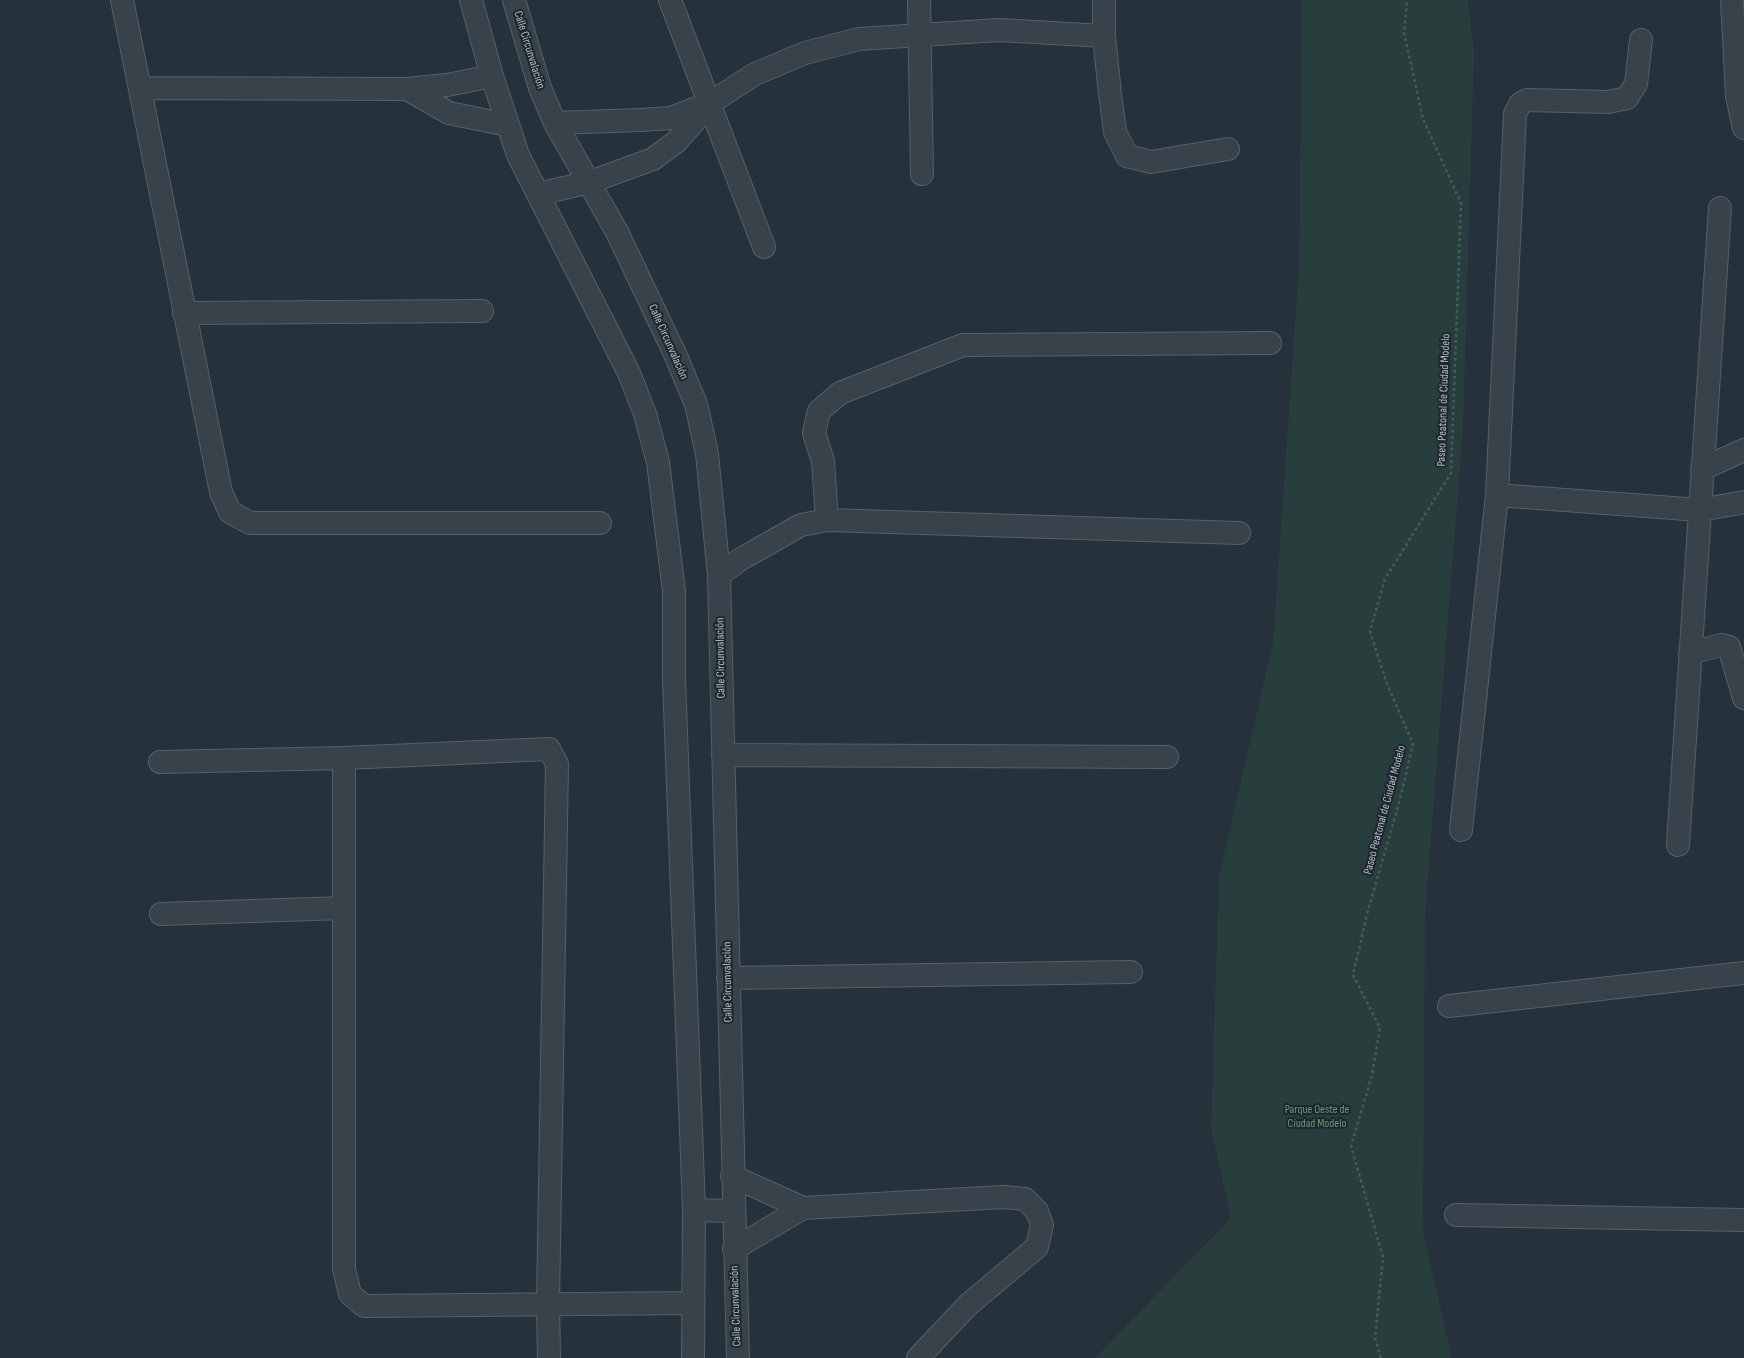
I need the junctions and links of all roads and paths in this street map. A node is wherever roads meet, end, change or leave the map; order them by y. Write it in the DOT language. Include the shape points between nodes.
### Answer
graph roads {
  1 [pos="122,0"];
  2 [pos="471,0"];
  3 [pos="514,0"];
  4 [pos="670,0"];
  5 [pos="919,0"];
  6 [pos="1104,0"];
  7 [pos="1407,0"];
  8 [pos="1732,0"];
  9 [pos="920,34"];
  10 [pos="1104,36"];
  11 [pos="1641,40"];
  12 [pos="492,76"];
  13 [pos="140,88"];
  14 [pos="407,89"];
  15 [pos="710,103"];
  16 [pos="555,122"];
  17 [pos="508,125"];
  18 [pos="1744,128"];
  19 [pos="1228,149"];
  20 [pos="922,174"];
  21 [pos="590,182"];
  22 [pos="538,194"];
  23 [pos="1720,208"];
  24 [pos="764,247"];
  25 [pos="482,311"];
  26 [pos="184,313"];
  27 [pos="1270,343"];
  28 [pos="1744,450"];
  29 [pos="1702,468"];
  30 [pos="1497,495"];
  31 [pos="1744,502"];
  32 [pos="1700,510"];
  33 [pos="827,520"];
  34 [pos="600,523"];
  35 [pos="1239,533"];
  36 [pos="719,575"];
  37 [pos="1690,653"];
  38 [pos="1744,698"];
  39 [pos="722,755"];
  40 [pos="1167,757"];
  41 [pos="344,758"];
  42 [pos="160,762"];
  43 [pos="1461,830"];
  44 [pos="1678,845"];
  45 [pos="344,908"];
  46 [pos="161,914"];
  47 [pos="1131,972"];
  48 [pos="1744,973"];
  49 [pos="728,978"];
  50 [pos="1449,1006"];
  51 [pos="732,1176"];
  52 [pos="803,1208"];
  53 [pos="694,1210"];
  54 [pos="733,1211"];
  55 [pos="1456,1214"];
  56 [pos="1744,1220"];
  57 [pos="734,1249"];
  58 [pos="692,1303"];
  59 [pos="548,1304"];
  60 [pos="549,1358"];
  61 [pos="693,1358"];
  62 [pos="738,1358"];
  63 [pos="918,1358"];
  64 [pos="1381,1358"];
  1 -- 13 [label="street"];
  2 -- 12 [label="street"];
  3 -- 16 [label="street, Calle Circunvalación" via="540,88"];
  4 -- 15 [label="street"];
  5 -- 9 [label="street"];
  6 -- 10 [label="street"];
  7 -- 64 [label="path, Paseo Peatonal de Ciudad Modelo" via="1404,33 1423,119 1461,203 1450,473 1385,579 1370,630 1387,684 1413,744 1353,975 1380,1028 1372,1075 1351,1146 1383,1257 1375,1338"];
  8 -- 18 [label="street" via="1737,96"];
  9 -- 10 [label="street" via="998,30"];
  9 -- 15 [label="street" via="859,39 805,53 755,74"];
  9 -- 20 [label="street"];
  10 -- 19 [label="street" via="1115,132 1127,156 1151,162"];
  11 -- 30 [label="street" via="1636,84 1626,98 1608,102 1527,100 1520,104 1515,114"];
  12 -- 14 [label="street" via="447,85"];
  12 -- 17 [label="street"];
  13 -- 14 [label="street"];
  13 -- 26 [label="street"];
  14 -- 17 [label="street" via="449,113"];
  15 -- 16 [label="street" via="671,118"];
  15 -- 21 [label="street" via="676,142 653,158"];
  15 -- 24 [label="street"];
  16 -- 21 [label="street, Calle Circunvalación"];
  17 -- 22 [label="street" via="518,155"];
  21 -- 22 [label="street"];
  21 -- 36 [label="street, Calle Circunvalación" via="617,232 696,404 707,454"];
  22 -- 53 [label="street" via="629,372 645,414 658,462 674,591 674,680"];
  23 -- 29 [label="street"];
  25 -- 26 [label="street"];
  26 -- 34 [label="street" via="221,492 230,512 250,523"];
  27 -- 33 [label="street" via="963,345 840,393 819,411 814,433 823,461"];
  28 -- 29 [label="street"];
  29 -- 32 [label="street"];
  30 -- 32 [label="street"];
  30 -- 43 [label="street"];
  31 -- 32 [label="street"];
  32 -- 37 [label="street"];
  33 -- 35 [label="street"];
  33 -- 36 [label="street" via="801,525 741,559"];
  36 -- 39 [label="street, Calle Circunvalación"];
  37 -- 38 [label="street" via="1721,645 1729,647"];
  37 -- 44 [label="street"];
  39 -- 40 [label="street"];
  39 -- 49 [label="street, Calle Circunvalación"];
  41 -- 42 [label="street"];
  41 -- 45 [label="street"];
  41 -- 59 [label="street" via="548,749 557,764"];
  45 -- 46 [label="street"];
  45 -- 59 [label="street" via="344,1269 350,1294 364,1306"];
  47 -- 49 [label="street"];
  48 -- 50 [label="street"];
  49 -- 51 [label="street, Calle Circunvalación"];
  51 -- 52 [label="street"];
  51 -- 54 [label="street, Calle Circunvalación"];
  52 -- 57 [label="street"];
  52 -- 63 [label="street" via="1004,1197 1025,1199 1037,1211 1042,1225 1037,1247 968,1305"];
  53 -- 54 [label="street"];
  53 -- 58 [label="street"];
  54 -- 57 [label="street, Calle Circunvalación"];
  55 -- 56 [label="street"];
  57 -- 62 [label="street, Calle Circunvalación"];
  58 -- 59 [label="street"];
  58 -- 61 [label="street"];
  59 -- 60 [label="street"];
}
